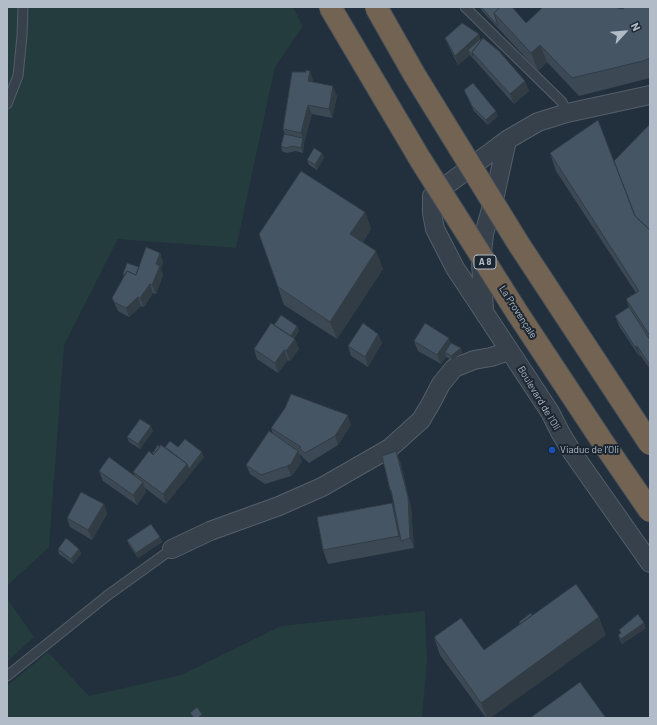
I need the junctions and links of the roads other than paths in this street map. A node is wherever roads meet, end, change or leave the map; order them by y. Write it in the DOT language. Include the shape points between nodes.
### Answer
graph roads {
  1 [pos="23,7"];
  2 [pos="330,7"];
  3 [pos="376,7"];
  4 [pos="465,7"];
  5 [pos="650,95"];
  6 [pos="7,104"];
  7 [pos="567,113"];
  8 [pos="507,140"];
  9 [pos="484,311"];
  10 [pos="509,351"];
  11 [pos="650,444"];
  12 [pos="650,511"];
  13 [pos="172,549"];
  14 [pos="650,563"];
  15 [pos="7,676"];
  1 -- 6 [label="lane" via="18,76"];
  2 -- 12 [label="highway, La Provençale / A 8, bridge" via="420,159 510,301"];
  3 -- 11 [label="highway, bridge" via="518,243"];
  4 -- 7 [label="lane" via="562,102"];
  5 -- 7 [label="street, Boulevard de l'Oli"];
  7 -- 8 [label="street, Boulevard de l'Oli" via="538,122"];
  8 -- 9 [label="street, Boulevard de l'Oli" via="484,234 481,263"];
  8 -- 9 [label="street, Boulevard de l'Oli" via="432,196 435,230 455,268"];
  9 -- 10 [label="street, Boulevard de l'Oli"];
  10 -- 13 [label="street" via="454,368 441,384 421,420 390,448 322,487 210,531"];
  10 -- 14 [label="street, Boulevard de l'Oli" via="550,412 572,452"];
  13 -- 15 [label="lane" via="108,595"];
}
